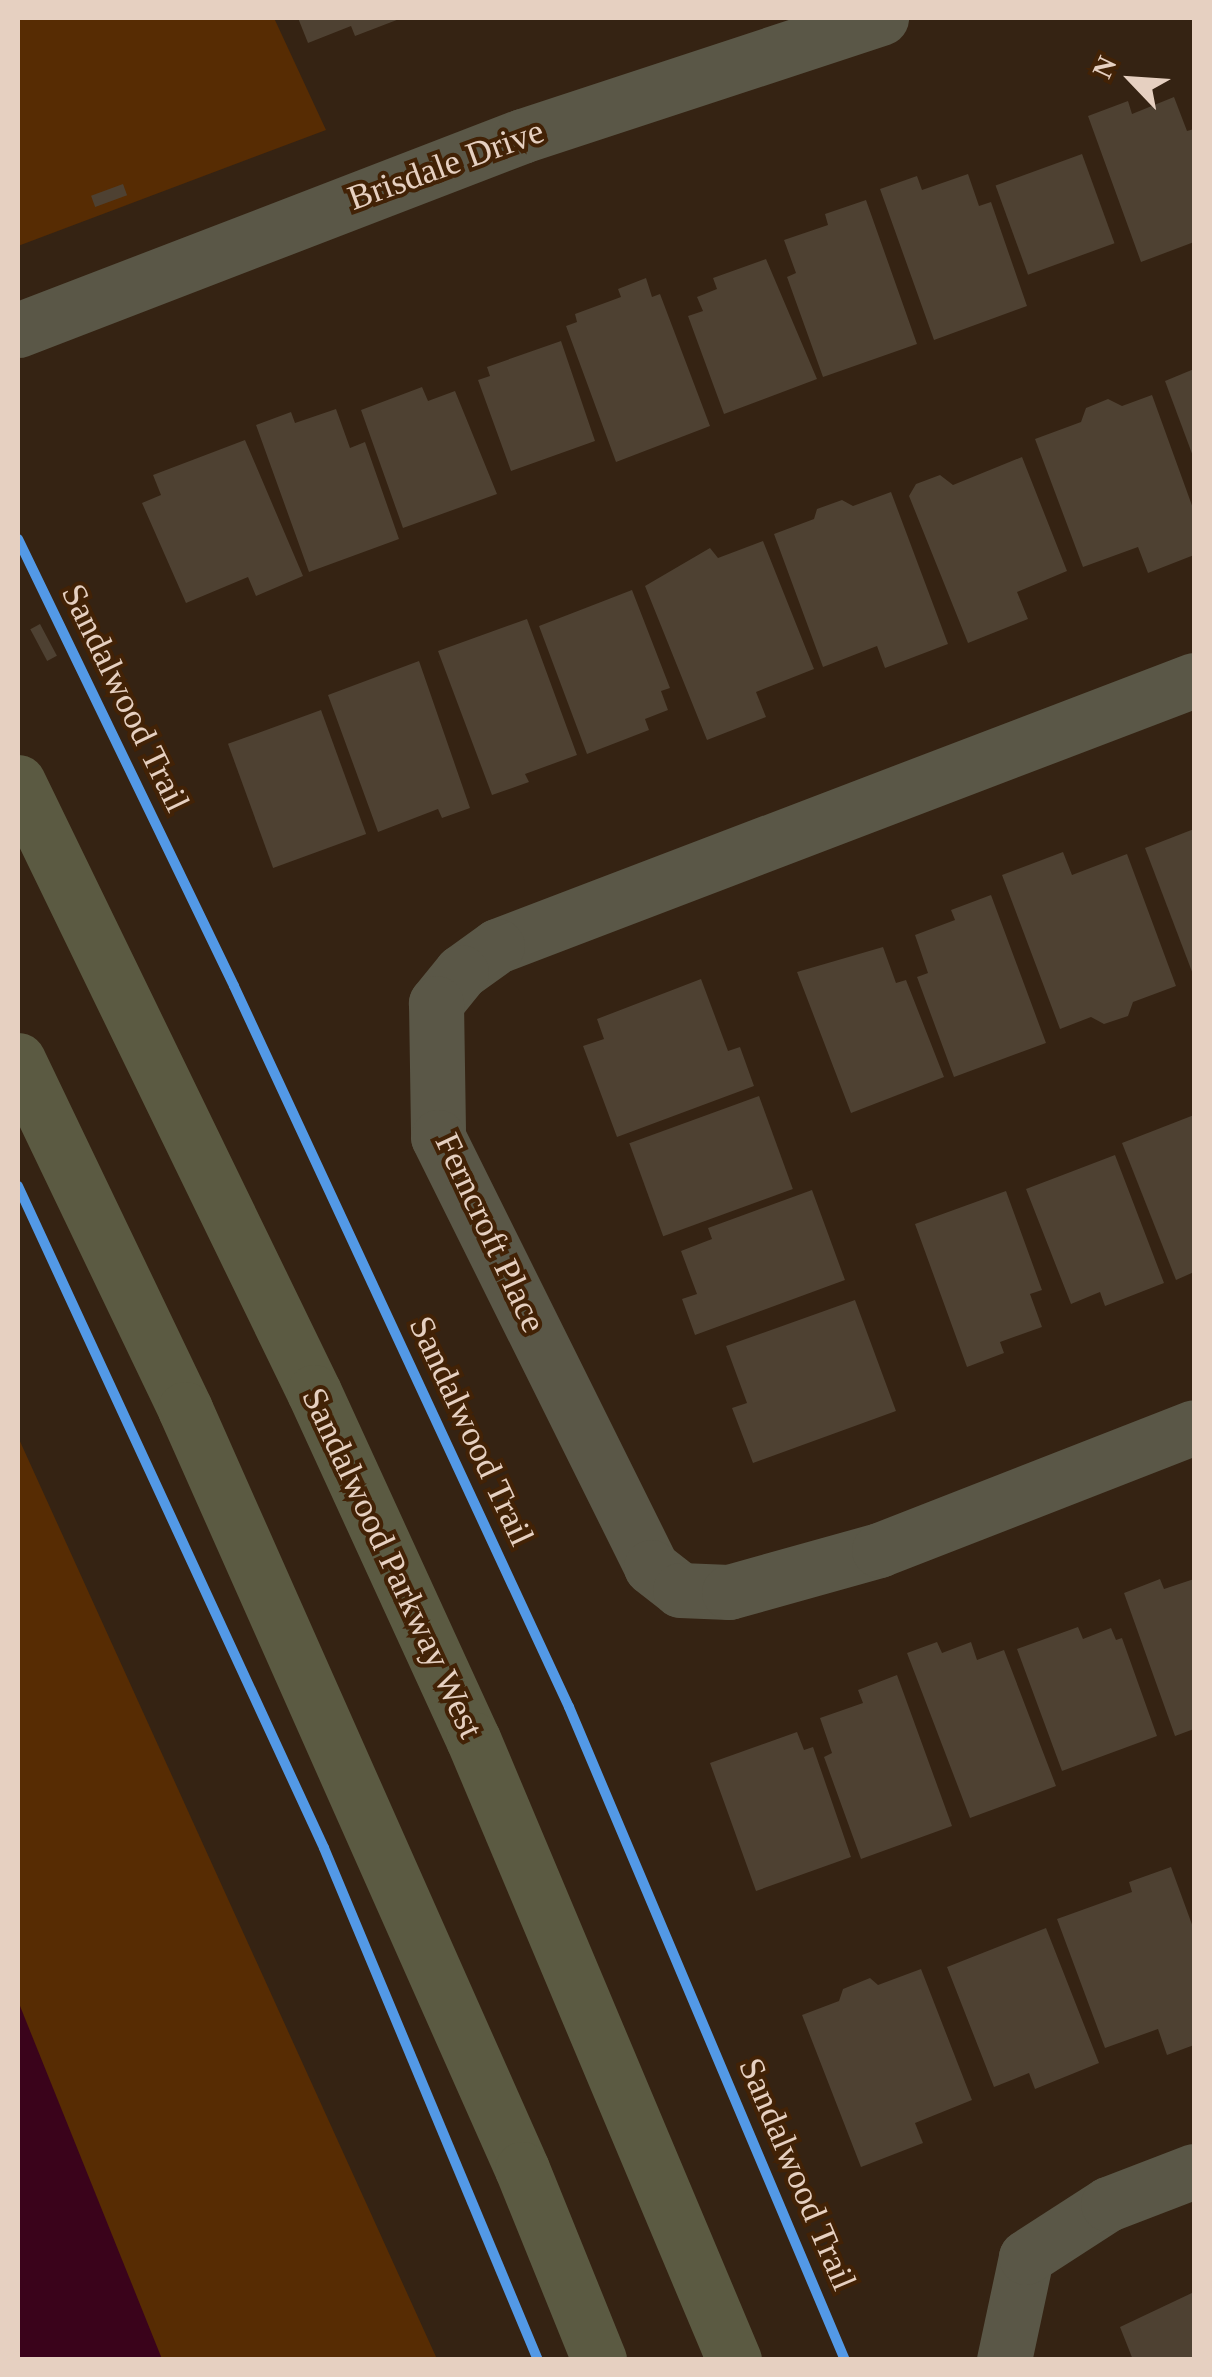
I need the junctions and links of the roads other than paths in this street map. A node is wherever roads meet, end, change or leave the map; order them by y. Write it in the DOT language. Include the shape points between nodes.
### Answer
graph roads {
  1 [pos="881,18"];
  2 [pos="18,330"];
  3 [pos="1194,680"];
  4 [pos="18,782"];
  5 [pos="18,1060"];
  6 [pos="1194,1427"];
  7 [pos="1194,2171"];
  8 [pos="599,2360"];
  9 [pos="734,2360"];
  10 [pos="1004,2360"];
  1 -- 2 [label="street, Brisdale Drive" via="522,136"];
  3 -- 6 [label="street, Ferncroft Place" via="497,946 436,1003 438,1136 651,1567 680,1590 729,1592 879,1550"];
  4 -- 9 [label="main road, Sandalwood Parkway West" via="306,1374 457,1704"];
  5 -- 8 [label="main road" via="185,1409 522,2169"];
  7 -- 10 [label="street" via="1108,2204 1026,2257"];
}
